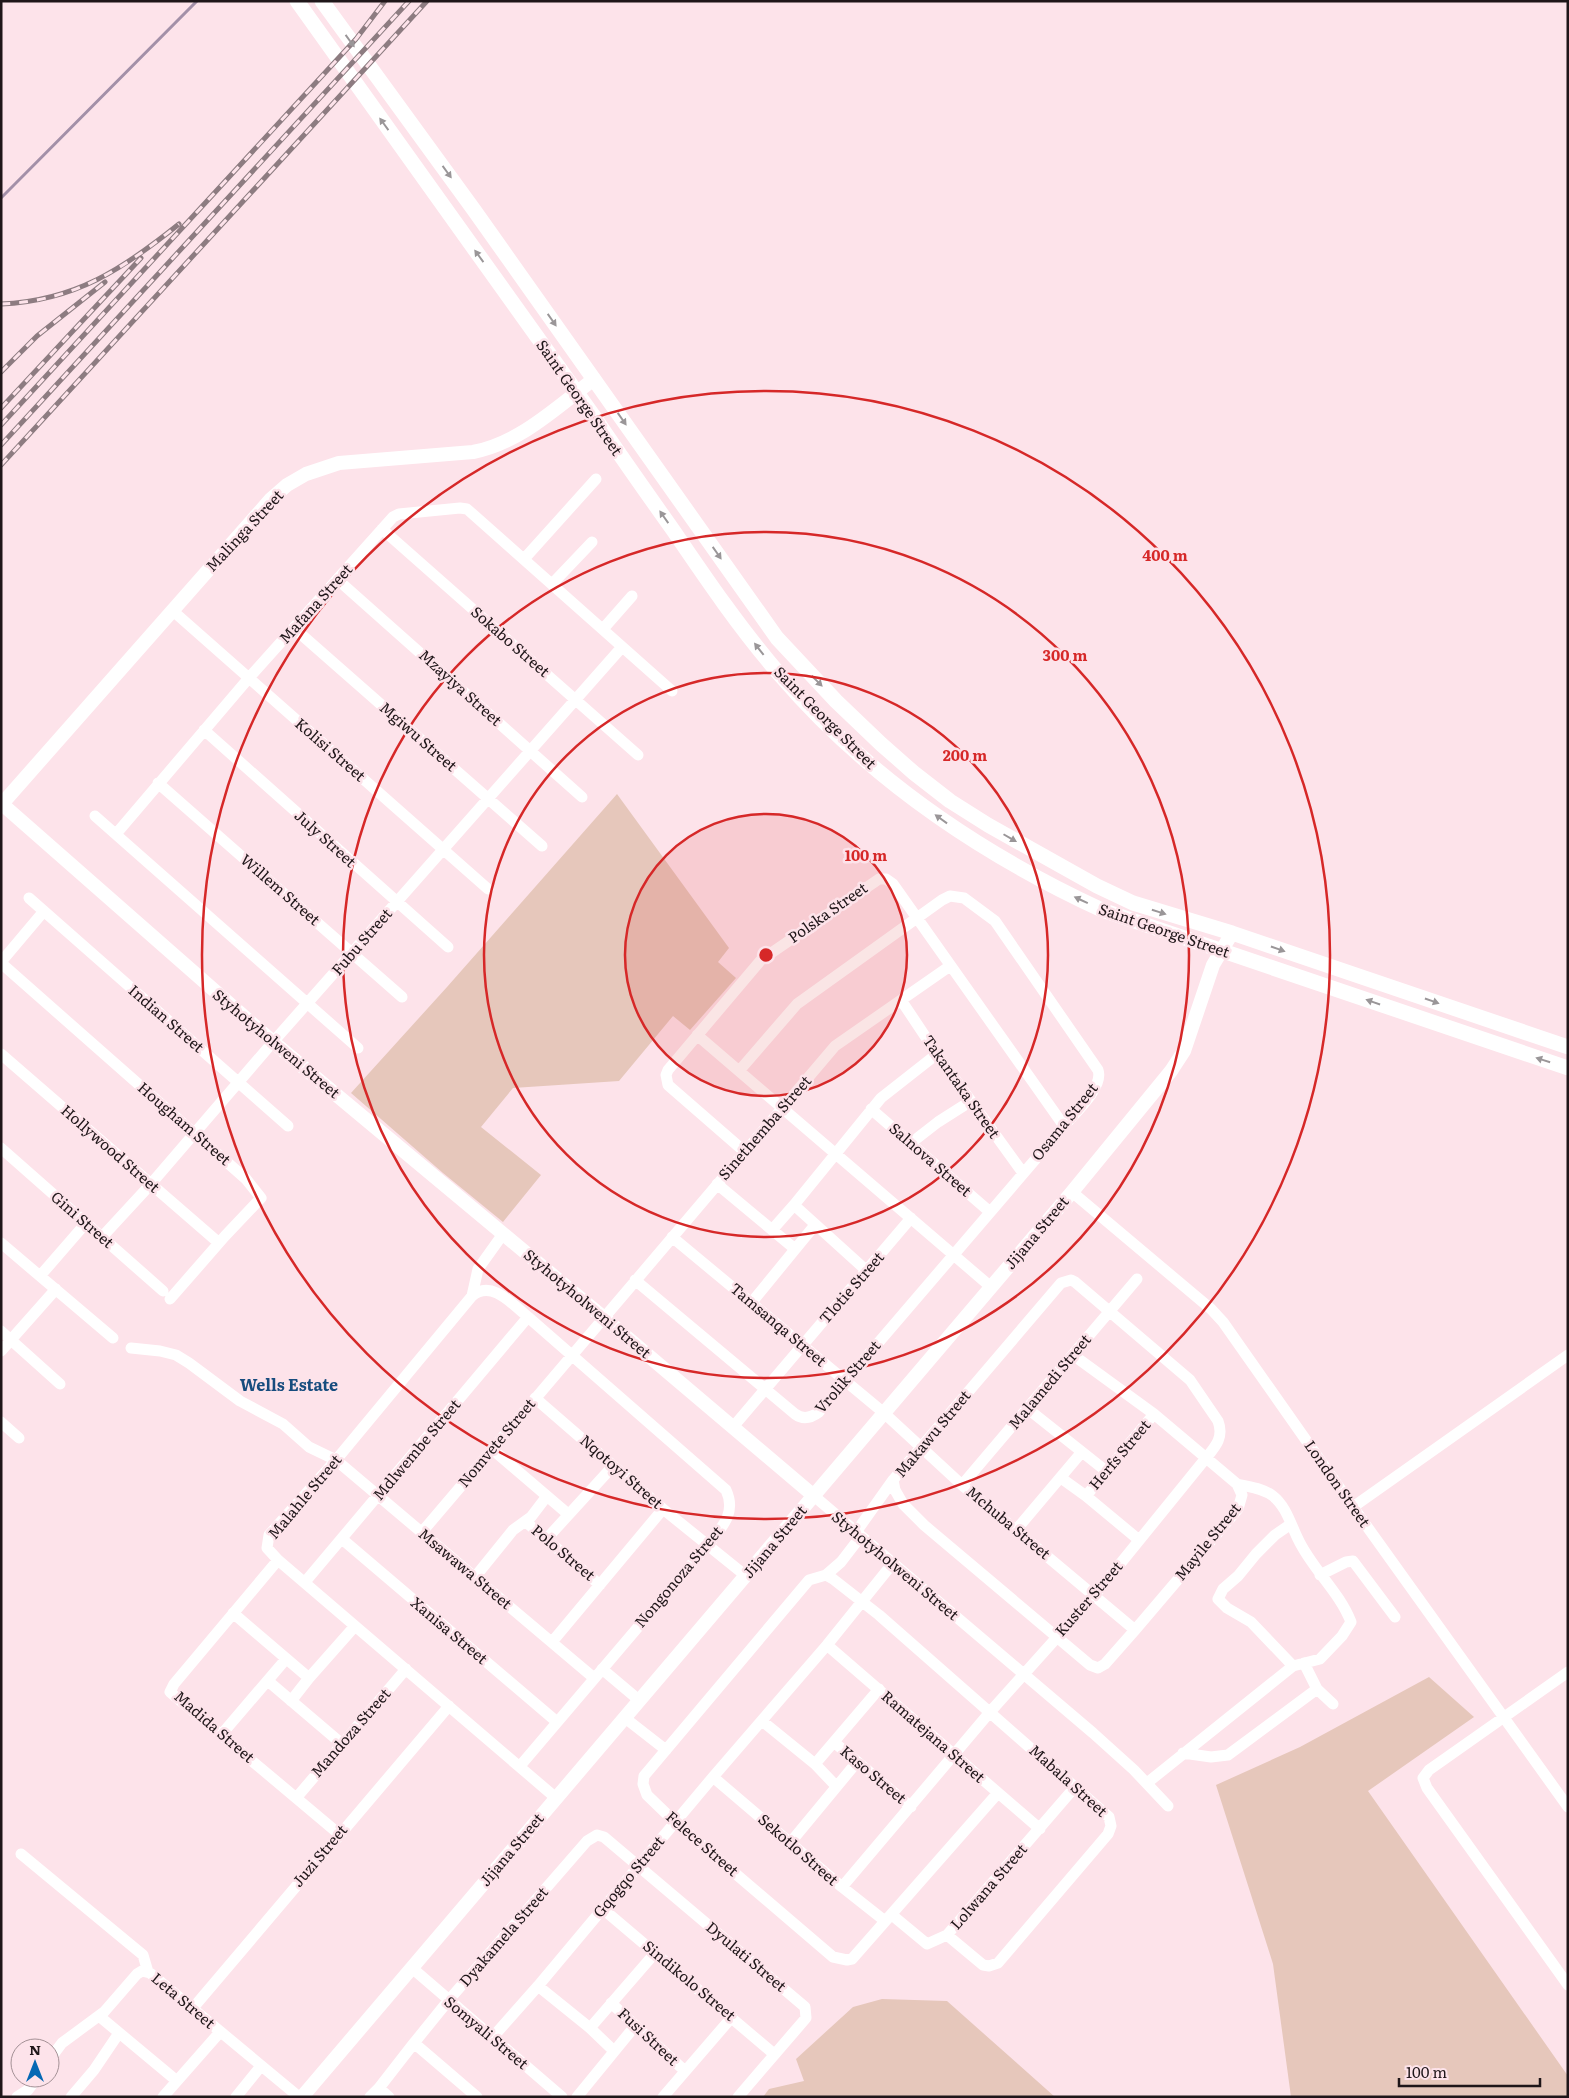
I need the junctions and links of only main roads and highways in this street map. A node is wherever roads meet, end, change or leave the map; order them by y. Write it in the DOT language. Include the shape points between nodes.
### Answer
graph roads {
  1 [pos="297,1"];
  2 [pos="322,1"];
  3 [pos="1568,1047"];
  4 [pos="1568,1068"];
  4 -- 1 [label="main road, Saint George Street, one-way" via="1102,910 1011,864 913,799 856,751 797,694 737,622"];
  2 -- 3 [label="main road, Saint George Street, one-way" via="778,638 881,744 950,801 988,825 1133,903"];
}
